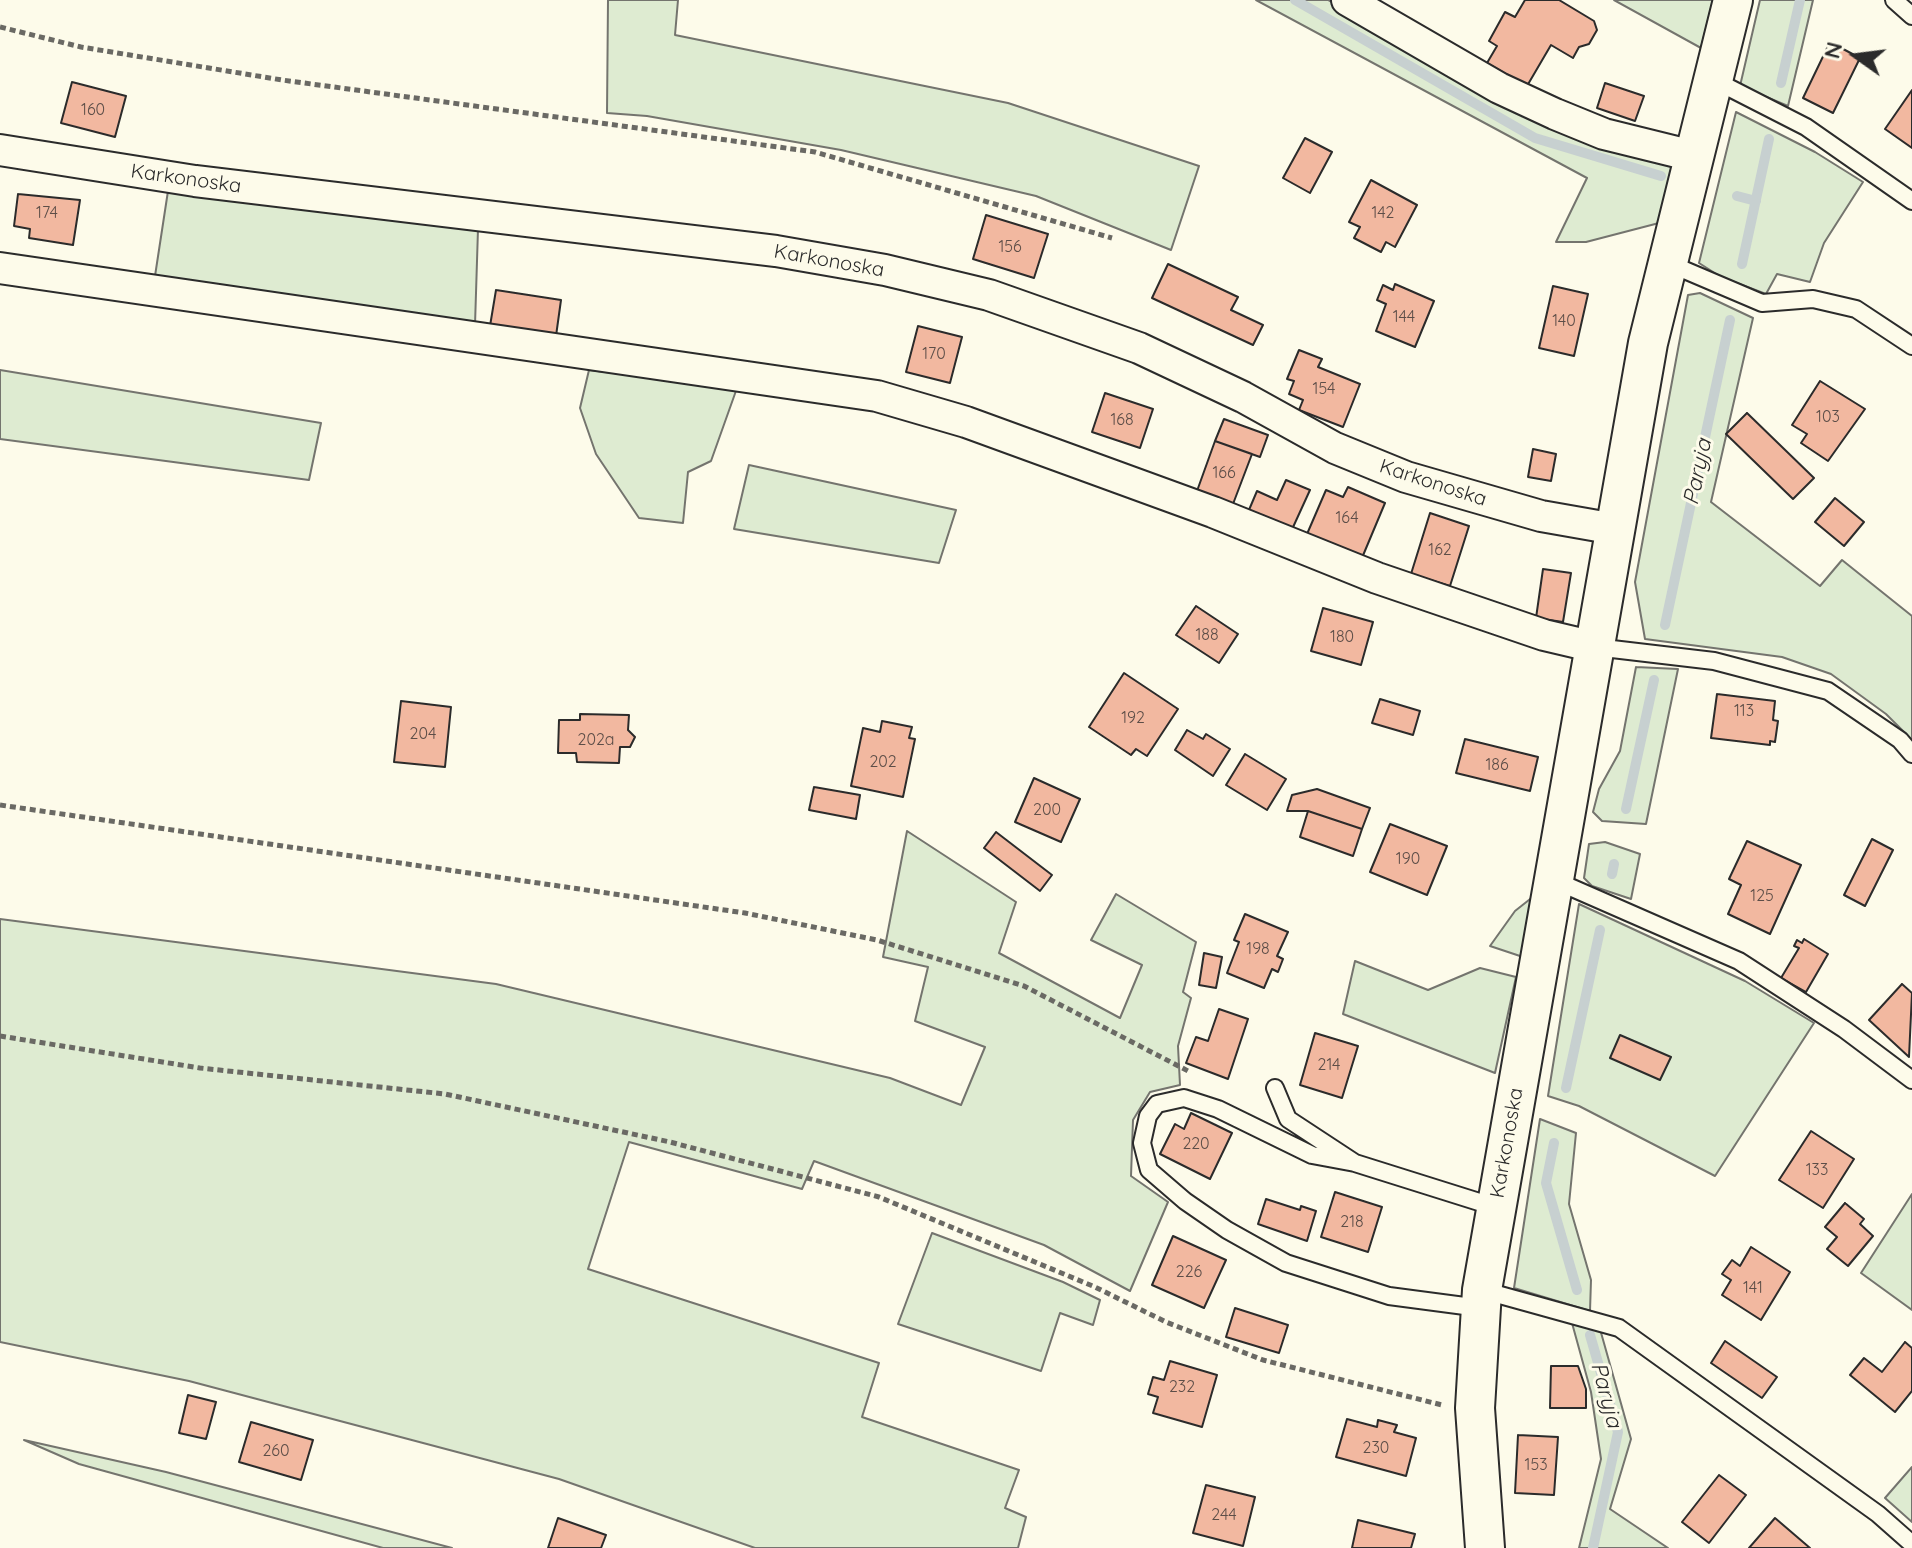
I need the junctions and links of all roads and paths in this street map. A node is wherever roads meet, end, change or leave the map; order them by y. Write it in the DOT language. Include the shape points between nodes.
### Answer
graph roads {
  1 [pos="1347,0"];
  2 [pos="1733,0"];
  3 [pos="1894,0"];
  4 [pos="1912,16"];
  5 [pos="0,27"];
  6 [pos="1713,80"];
  7 [pos="0,150"];
  8 [pos="1693,156"];
  9 [pos="1912,201"];
  10 [pos="1112,238"];
  11 [pos="1668,263"];
  12 [pos="0,268"];
  13 [pos="1912,346"];
  14 [pos="1615,529"];
  15 [pos="1595,647"];
  16 [pos="1912,754"];
  17 [pos="0,805"];
  18 [pos="1554,880"];
  19 [pos="0,1036"];
  20 [pos="1203,1078"];
  21 [pos="1912,1080"];
  22 [pos="1275,1088"];
  23 [pos="1355,1163"];
  24 [pos="1495,1207"];
  25 [pos="1481,1299"];
  26 [pos="1475,1408"];
  27 [pos="1912,1544"];
  28 [pos="1485,1548"];
  1 -- 8 [label="street" via="1499,88 1555,114 1604,134"];
  2 -- 6 [label="street, Karkonoska"];
  3 -- 4 [label="lane"];
  5 -- 10 [label="path" via="81,47 282,80 815,152"];
  6 -- 8 [label="street, Karkonoska"];
  6 -- 9 [label="lane" via="1806,127"];
  7 -- 14 [label="street, Karkonoska" via="195,181 776,251 885,270 989,295 1139,348 1335,448 1406,477 1541,516"];
  8 -- 11 [label="street, Karkonoska"];
  11 -- 13 [label="lane" via="1762,303 1813,299 1856,309"];
  11 -- 14 [label="street, Karkonoska"];
  12 -- 15 [label="street" via="877,396 1213,512 1377,578"];
  14 -- 15 [label="street, Karkonoska"];
  15 -- 16 [label="lane" via="1714,661 1816,687 1900,740"];
  15 -- 18 [label="street, Karkonoska"];
  17 -- 20 [label="path" via="730,911 877,940 1024,986"];
  18 -- 21 [label="lane" via="1739,961"];
  18 -- 24 [label="street, Karkonoska"];
  19 -- 26 [label="path" via="200,1068 445,1094 670,1142 879,1197 1263,1360 1446,1406"];
  22 -- 23 [label="lane" via="1288,1119"];
  23 -- 24 [label="lane"];
  23 -- 25 [label="lane" via="1312,1155 1184,1098 1157,1104 1148,1116 1142,1143 1149,1170 1161,1181 1227,1230 1286,1263 1389,1296"];
  24 -- 25 [label="street, Karkonoska"];
  25 -- 26 [label="street, Karkonoska"];
  25 -- 27 [label="lane" via="1619,1328"];
  26 -- 28 [label="street, Karkonoska"];
}
